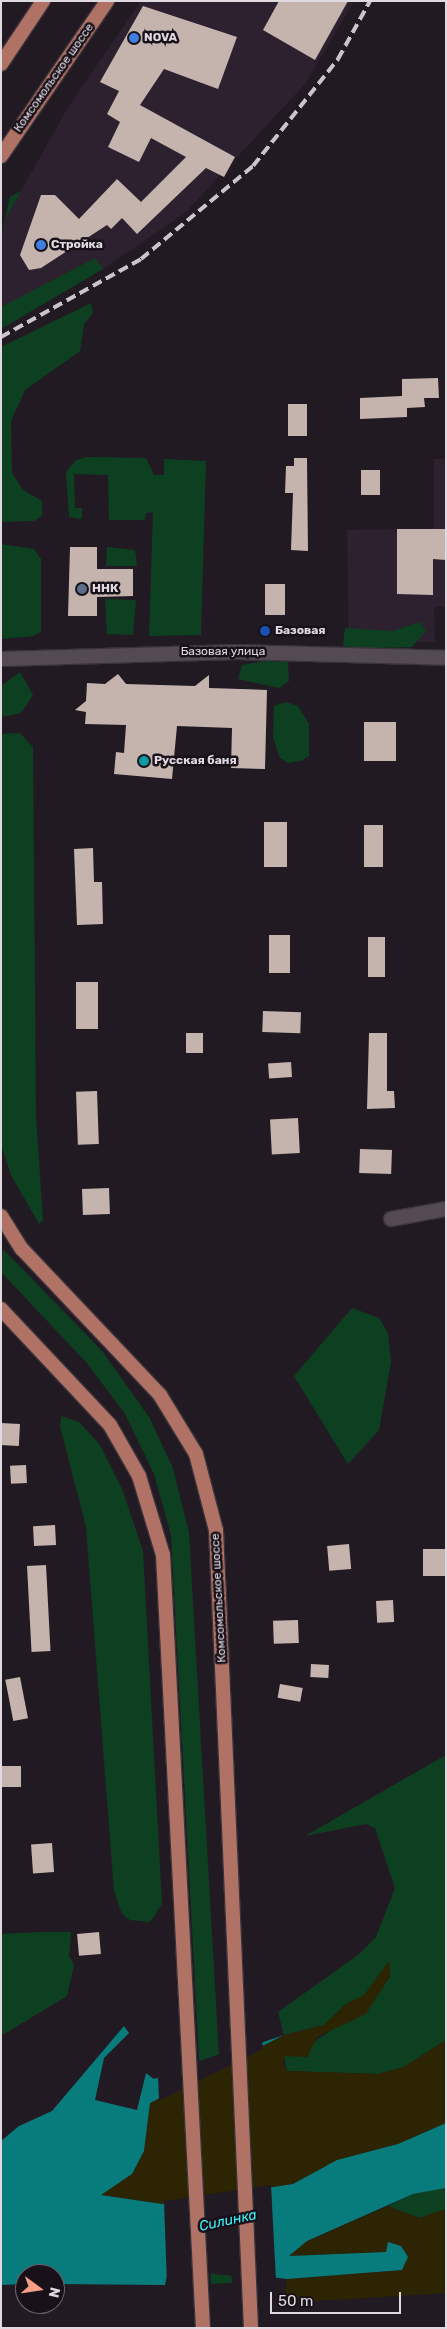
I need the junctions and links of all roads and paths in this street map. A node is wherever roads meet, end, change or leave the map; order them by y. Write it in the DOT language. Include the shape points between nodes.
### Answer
graph roads {
  1 [pos="43,1"];
  2 [pos="107,1"];
  3 [pos="1,64"];
  4 [pos="1,156"];
  5 [pos="446,658"];
  6 [pos="1,659"];
  7 [pos="446,1209"];
  8 [pos="1,1216"];
  9 [pos="391,1219"];
  10 [pos="1,1309"];
  11 [pos="203,2328"];
  12 [pos="251,2328"];
  1 -- 3 [label="main road"];
  2 -- 4 [label="main road, Комсомольское шоссе"];
  5 -- 6 [label="street, Базовая улица" via="226,652"];
  7 -- 9 [label="street"];
  8 -- 12 [label="main road, Комсомольское шоссе" via="22,1249 160,1395 198,1462 216,1530 238,1963"];
  10 -- 11 [label="main road" via="110,1424 139,1476 151,1509 166,1597"];
}
